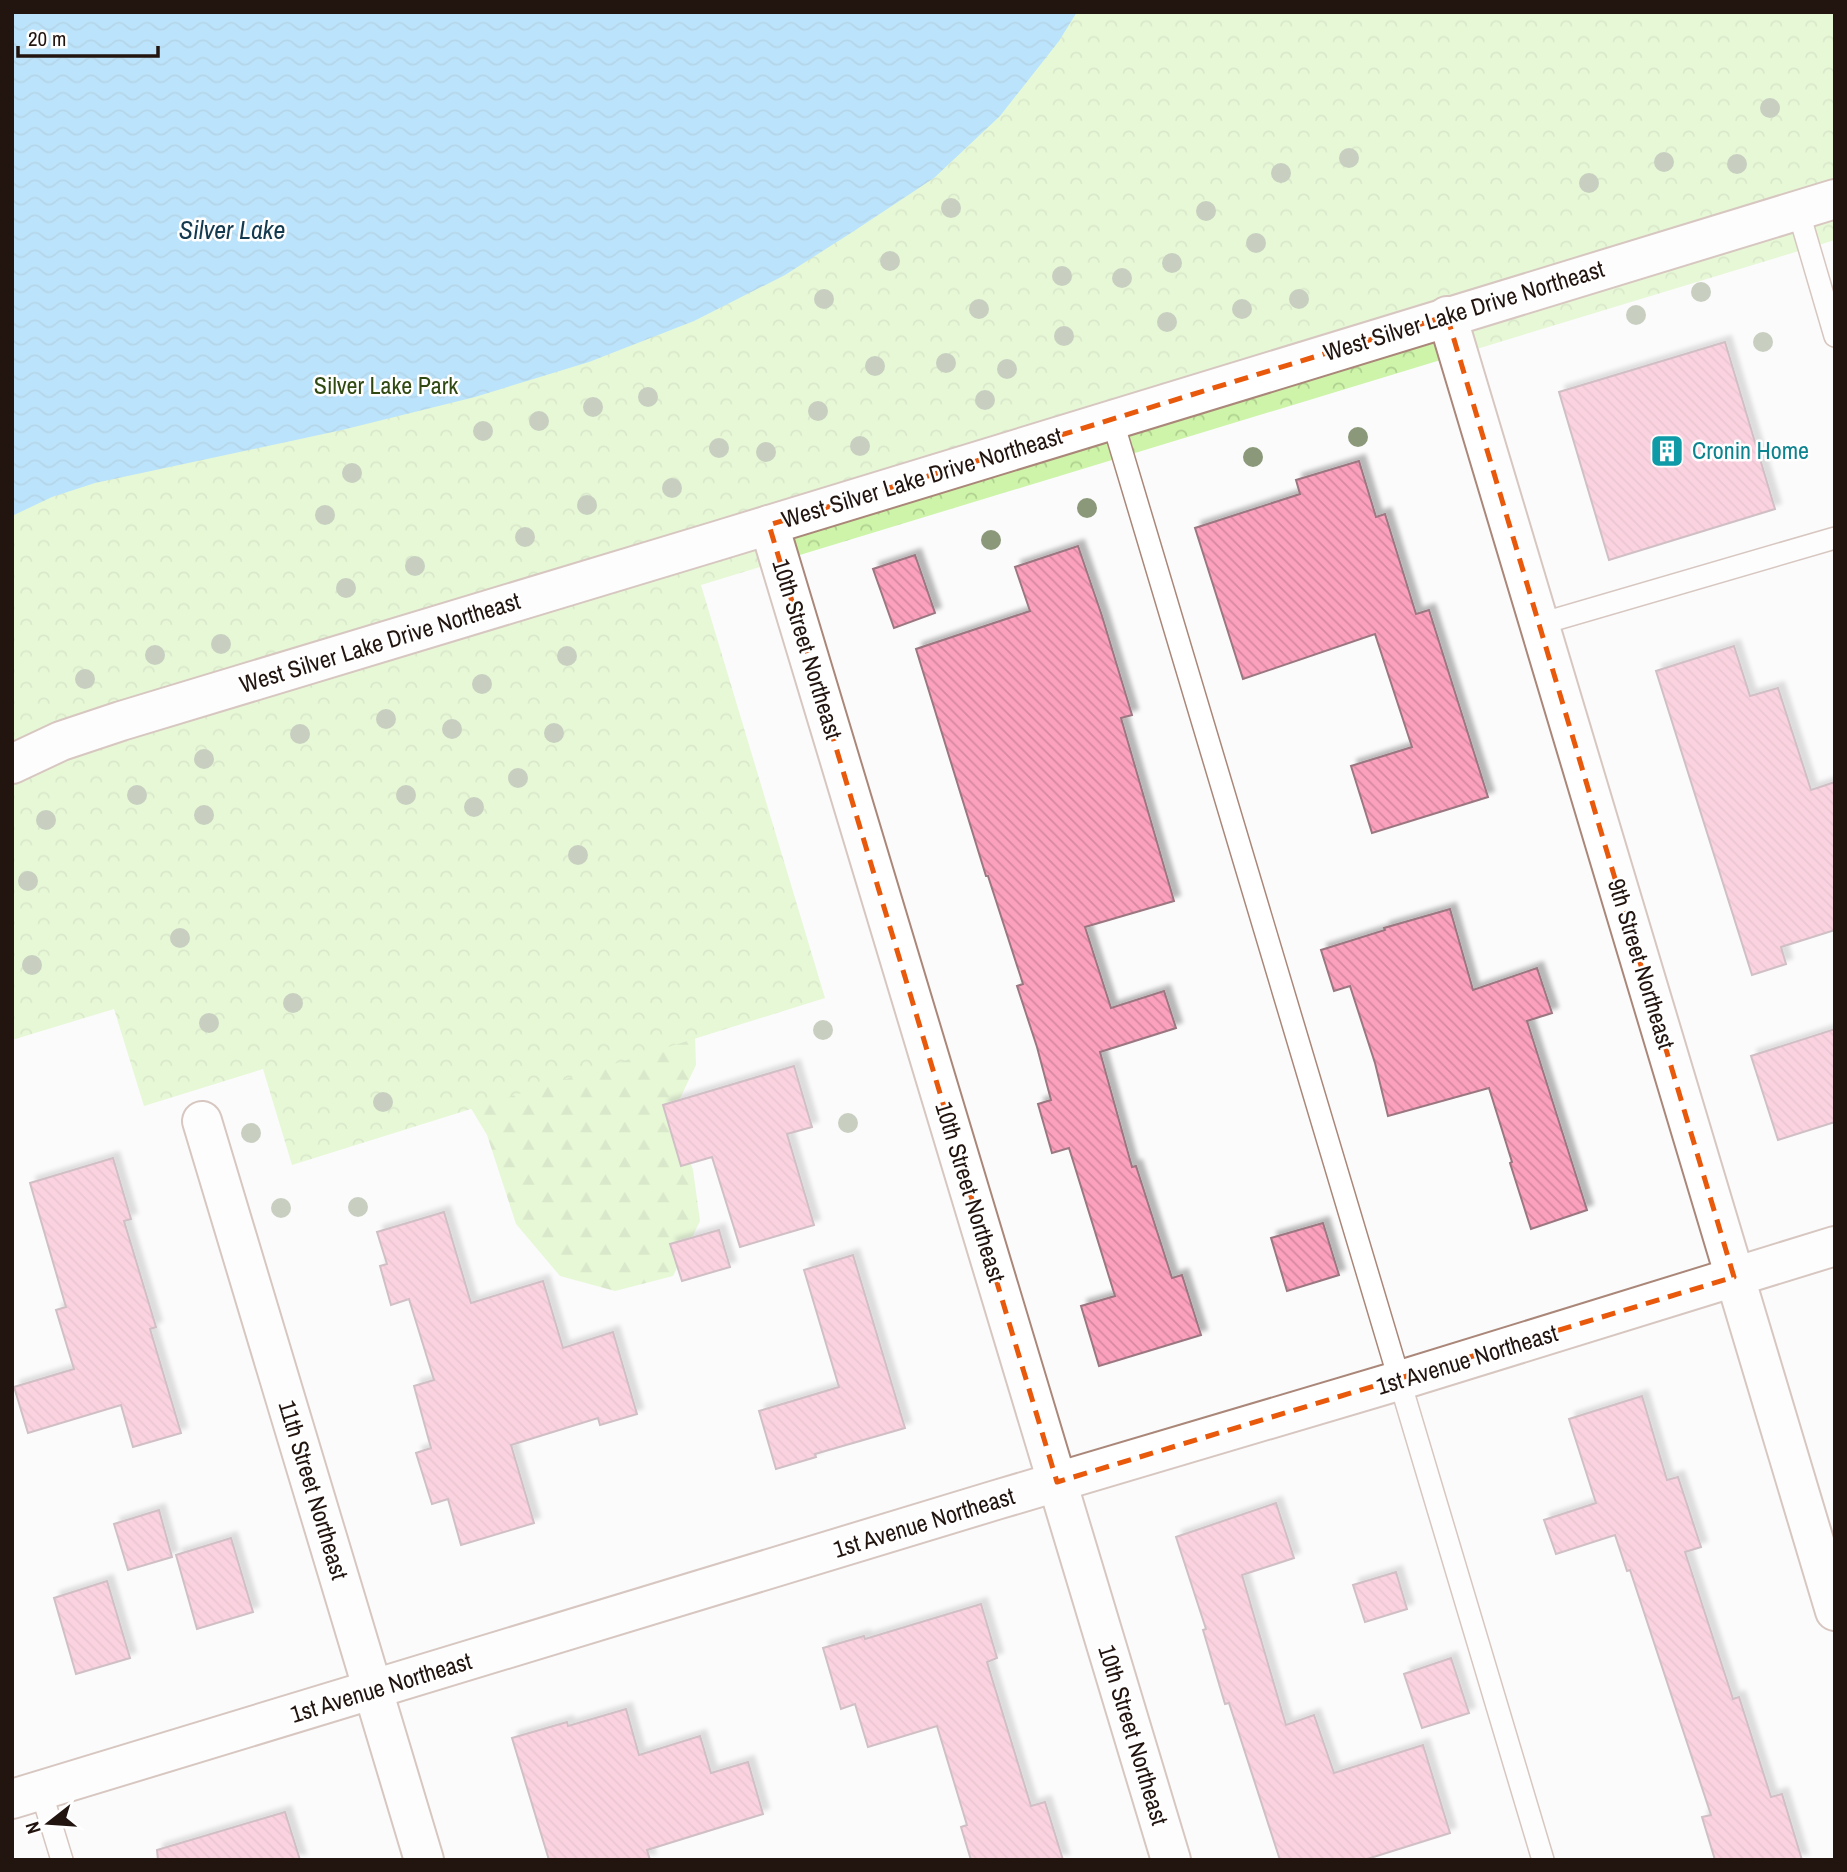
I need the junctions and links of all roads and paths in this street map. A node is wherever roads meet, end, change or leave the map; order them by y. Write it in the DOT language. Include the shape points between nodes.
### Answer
graph roads {
  1 [pos="1835,199"];
  2 [pos="1798,210"];
  3 [pos="1447,316"];
  4 [pos="1835,336"];
  5 [pos="1112,419"];
  6 [pos="769,525"];
  7 [pos="1835,538"];
  8 [pos="1540,624"];
  9 [pos="12,764"];
  10 [pos="202,1121"];
  11 [pos="1835,1246"];
  12 [pos="1734,1277"];
  13 [pos="1401,1380"];
  14 [pos="1057,1482"];
  15 [pos="1835,1611"];
  16 [pos="373,1690"];
  17 [pos="27,1795"];
  18 [pos="62,1860"];
  19 [pos="424,1860"];
  20 [pos="1171,1860"];
  21 [pos="1543,1860"];
  1 -- 2 [label="street, West Silver Lake Drive Northeast"];
  2 -- 3 [label="street, West Silver Lake Drive Northeast"];
  2 -- 4 [label="lane"];
  3 -- 5 [label="street, West Silver Lake Drive Northeast"];
  3 -- 8 [label="street, 9th Street Northeast"];
  5 -- 6 [label="street, West Silver Lake Drive Northeast"];
  5 -- 13 [label="lane"];
  6 -- 9 [label="street, West Silver Lake Drive Northeast" via="121,721"];
  6 -- 14 [label="street, 10th Street Northeast"];
  7 -- 8 [label="lane"];
  8 -- 12 [label="street, 9th Street Northeast"];
  10 -- 16 [label="street, 11th Street Northeast"];
  11 -- 12 [label="street, 1st Avenue Northeast"];
  12 -- 13 [label="street, 1st Avenue Northeast"];
  12 -- 15 [label="street, 9th Street Northeast"];
  13 -- 14 [label="street, 1st Avenue Northeast"];
  13 -- 21 [label="lane"];
  14 -- 16 [label="street, 1st Avenue Northeast"];
  14 -- 20 [label="street, 10th Street Northeast"];
  16 -- 17 [label="street, 1st Avenue Northeast"];
  16 -- 19 [label="street, 11th Street Northeast"];
  17 -- 18 [label="lane"];
}
